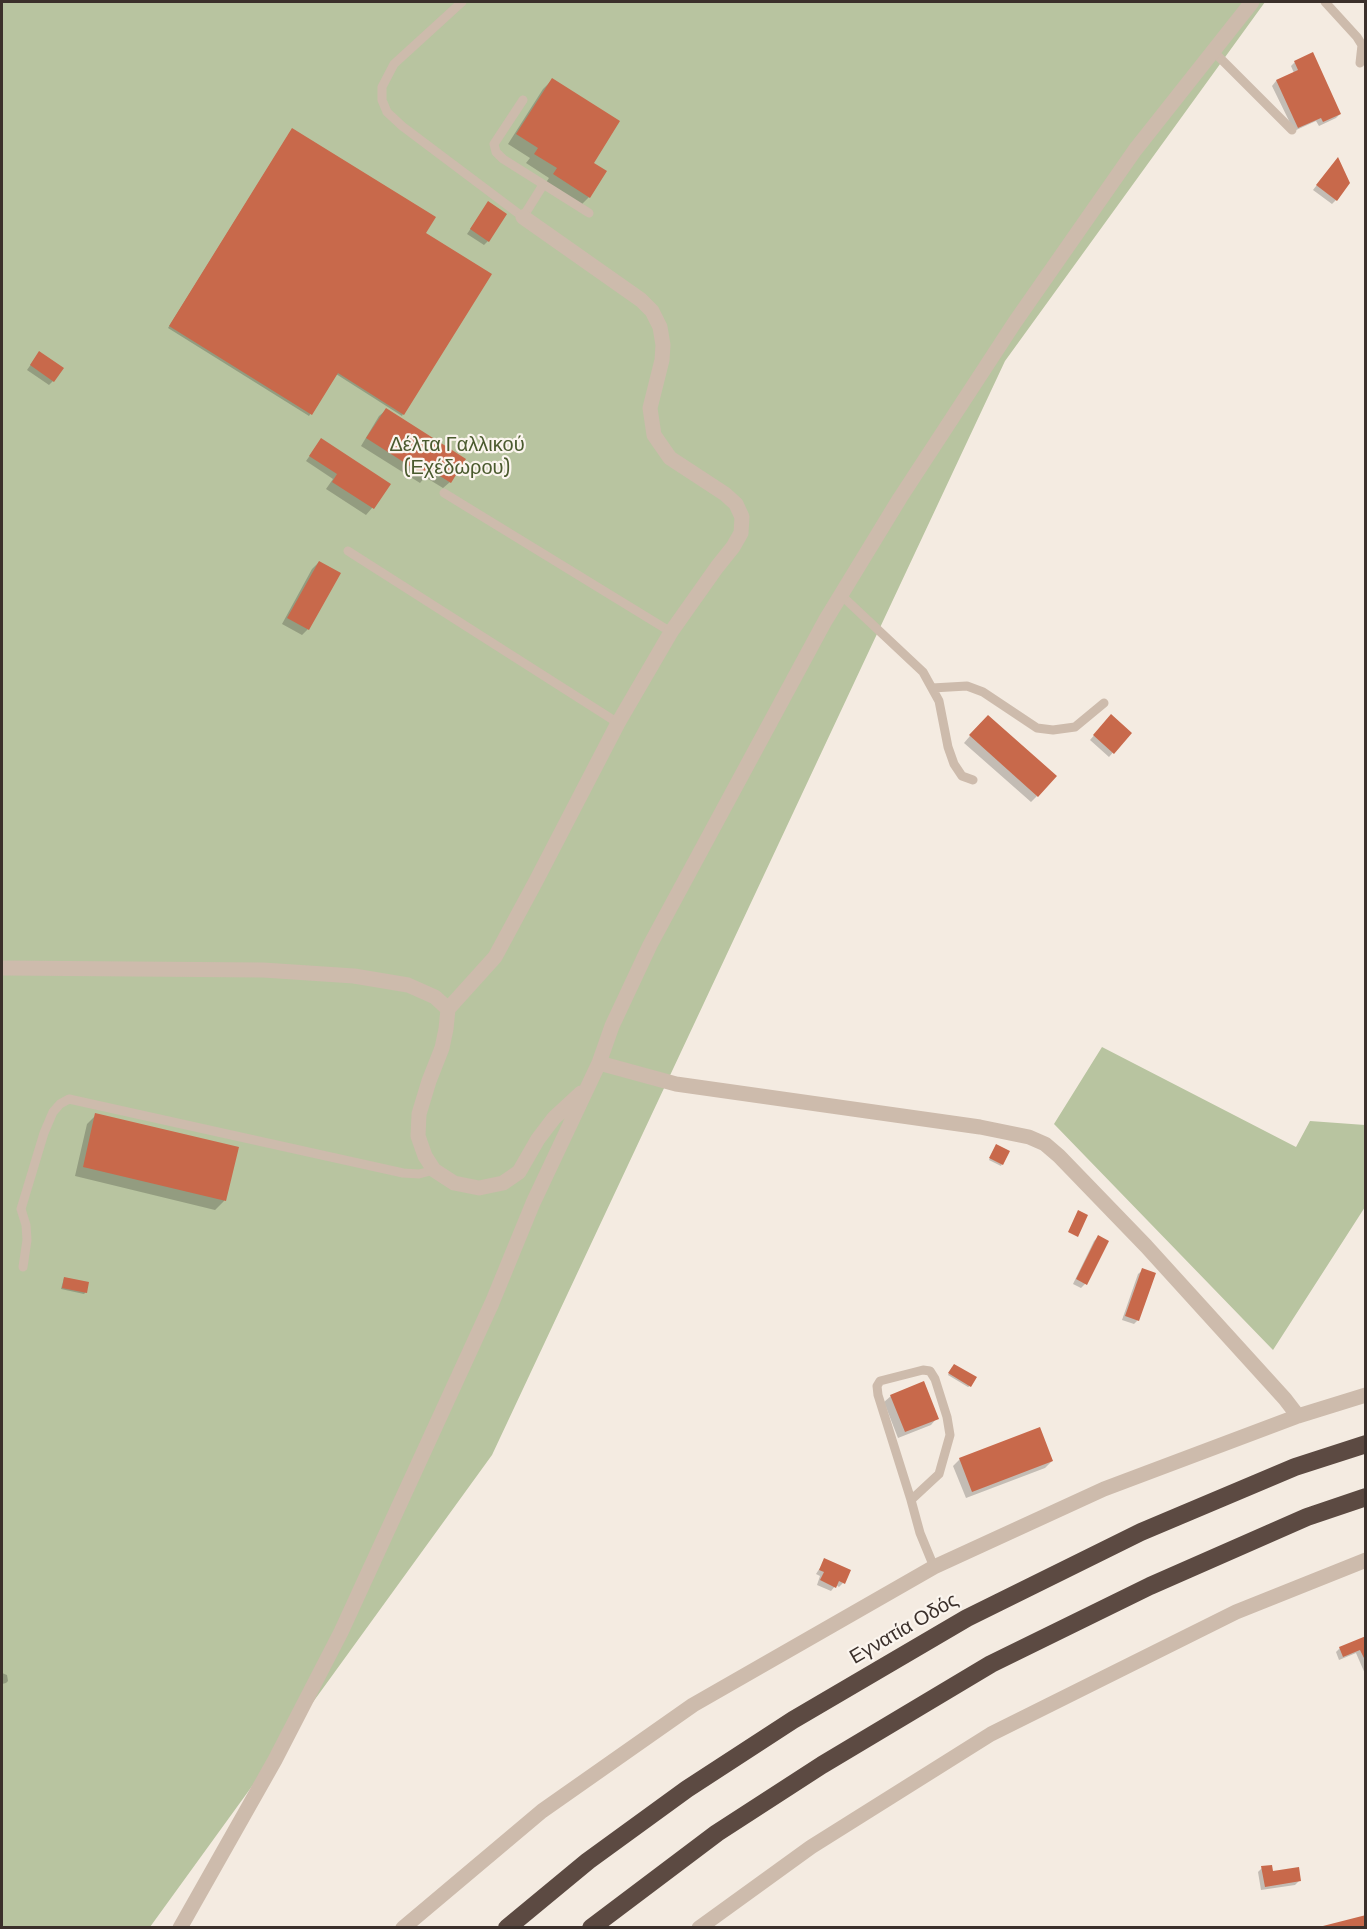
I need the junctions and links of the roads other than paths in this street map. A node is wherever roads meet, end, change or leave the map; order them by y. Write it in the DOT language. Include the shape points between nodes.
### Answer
graph roads {
  1 [pos="462,2"];
  2 [pos="1252,2"];
  3 [pos="1325,2"];
  4 [pos="1213,51"];
  5 [pos="1360,63"];
  6 [pos="523,100"];
  7 [pos="1292,130"];
  8 [pos="543,185"];
  9 [pos="589,213"];
  10 [pos="523,217"];
  11 [pos="444,493"];
  12 [pos="348,552"];
  13 [pos="841,595"];
  14 [pos="671,632"];
  15 [pos="932,688"];
  16 [pos="1104,703"];
  17 [pos="618,723"];
  18 [pos="974,780"];
  19 [pos="2,968"];
  20 [pos="448,1009"];
  21 [pos="599,1063"];
  22 [pos="588,1086"];
  23 [pos="434,1170"];
  24 [pos="23,1267"];
  25 [pos="1365,1395"];
  26 [pos="1298,1416"];
  27 [pos="1365,1444"];
  28 [pos="1365,1497"];
  29 [pos="911,1500"];
  30 [pos="1365,1560"];
  31 [pos="934,1567"];
  32 [pos="180,1928"];
  33 [pos="403,1928"];
  34 [pos="507,1928"];
  35 [pos="591,1928"];
  36 [pos="699,1928"];
  1 -- 10 [label="lane" via="394,64 382,87 382,100 387,112 402,126"];
  2 -- 4 [label="street"];
  3 -- 5 [label="lane" via="1362,45"];
  4 -- 7 [label="lane"];
  4 -- 13 [label="street" via="1135,150 1015,322"];
  6 -- 8 [label="lane" via="494,144 503,159"];
  8 -- 9 [label="lane"];
  8 -- 10 [label="lane"];
  10 -- 14 [label="street" via="652,311 663,345 650,408 654,435 670,458 725,494 742,517 741,533 733,548"];
  11 -- 14 [label="lane"];
  12 -- 17 [label="lane"];
  13 -- 15 [label="lane" via="923,672"];
  13 -- 21 [label="street" via="650,945"];
  14 -- 17 [label="street"];
  15 -- 16 [label="lane" via="967,686 984,692 1037,728 1053,730 1075,727"];
  15 -- 18 [label="lane" via="939,701 954,764 962,776"];
  17 -- 20 [label="street" via="495,957"];
  19 -- 20 [label="street" via="263,970 354,975 408,985 435,997"];
  20 -- 23 [label="street" via="442,1048 419,1114 418,1136"];
  21 -- 22 [label="street"];
  21 -- 26 [label="street" via="676,1084 980,1127 1045,1144 1146,1246"];
  22 -- 23 [label="street" via="554,1118 519,1172 503,1183 479,1188 454,1183"];
  22 -- 32 [label="street" via="341,1632 275,1760"];
  23 -- 24 [label="lane" via="403,1173 69,1099 53,1112 21,1209 27,1240"];
  25 -- 26 [label="street"];
  26 -- 31 [label="street" via="1104,1489"];
  27 -- 34 [label="highway, Εγνατία Οδός" via="1295,1467 1142,1532 967,1618 793,1720 687,1789"];
  28 -- 35 [label="highway" via="1307,1517 1160,1581 991,1664 717,1833"];
  29 -- 29 [label="lane" via="877,1386 885,1378 923,1370 930,1371 935,1379 950,1435 939,1474"];
  29 -- 31 [label="lane"];
  30 -- 36 [label="street" via="1236,1612 991,1734 811,1847"];
  31 -- 33 [label="street" via="693,1705 542,1811"];
}
